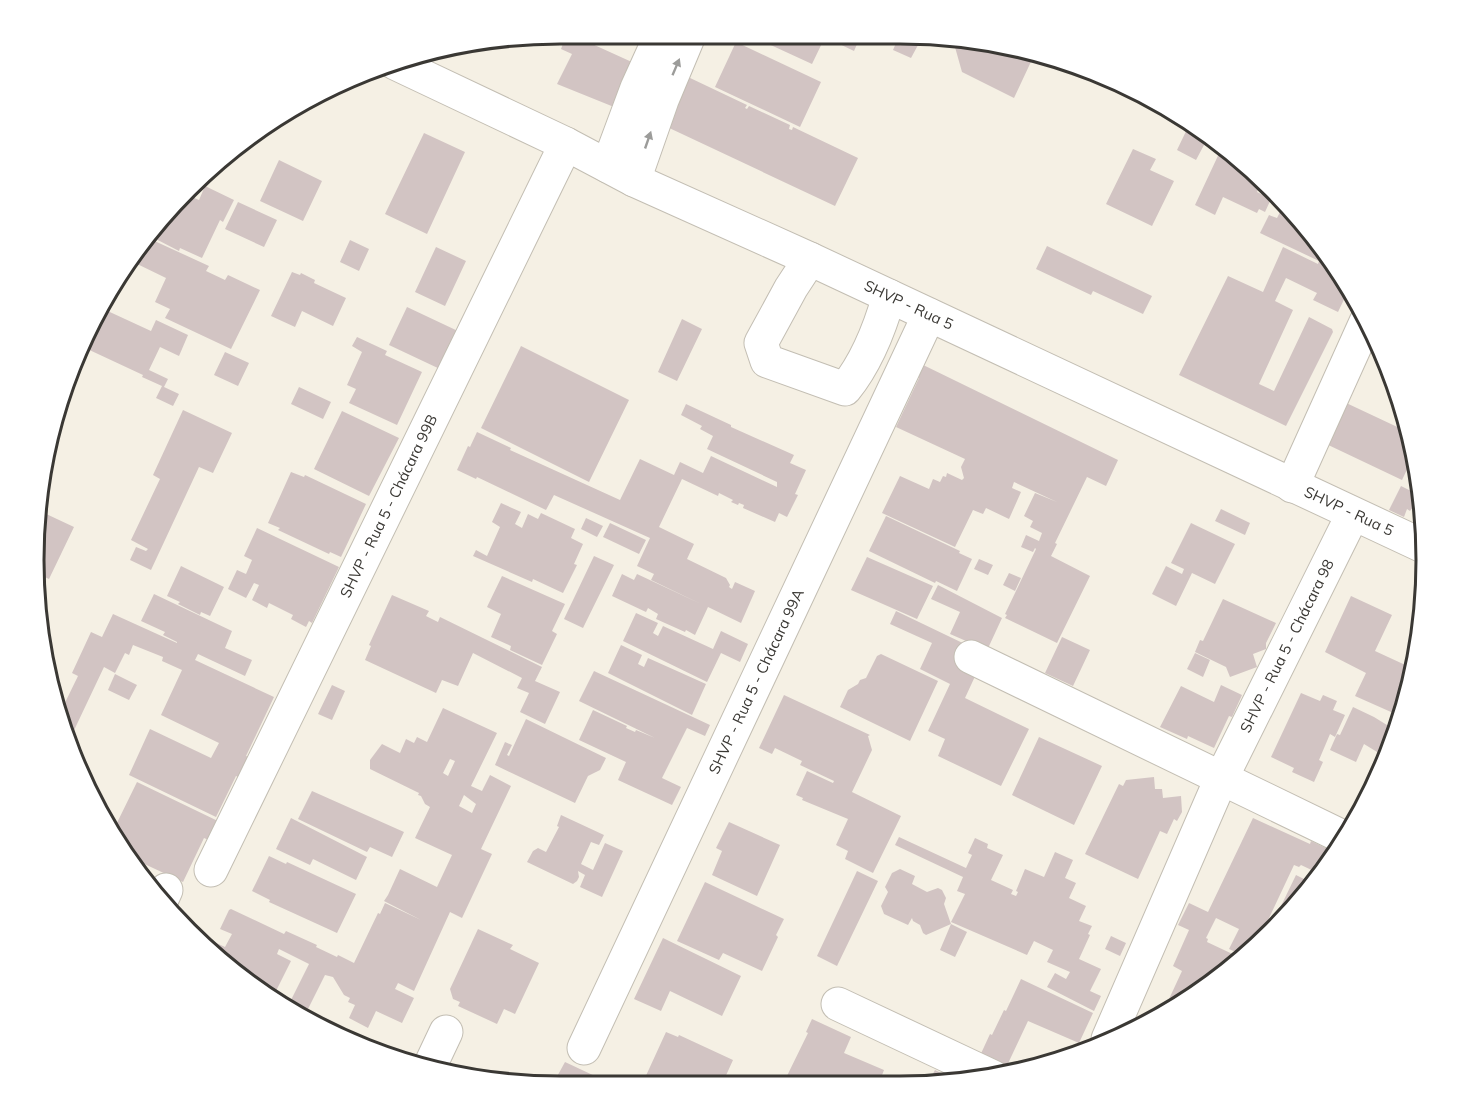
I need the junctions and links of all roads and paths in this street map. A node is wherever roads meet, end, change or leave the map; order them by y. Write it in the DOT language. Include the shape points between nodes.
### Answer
graph roads {
  1 [pos="657,44"];
  2 [pos="685,44"];
  3 [pos="404,68"];
  4 [pos="566,144"];
  5 [pos="621,173"];
  6 [pos="810,259"];
  7 [pos="889,296"];
  8 [pos="929,315"];
  9 [pos="1362,331"];
  10 [pos="1292,486"];
  11 [pos="1353,514"];
  12 [pos="1414,542"];
  13 [pos="971,657"];
  14 [pos="1221,779"];
  15 [pos="1336,834"];
  16 [pos="211,870"];
  17 [pos="838,1004"];
  18 [pos="1112,1030"];
  19 [pos="446,1032"];
  20 [pos="584,1048"];
  21 [pos="433,1061"];
  22 [pos="978,1070"];
  1 -- 5 [label="street" via="638,88"];
  5 -- 2 [label="street, one-way" via="662,100"];
  3 -- 4 [label="street, SHVP - Rua 5"];
  4 -- 5 [label="street, SHVP - Rua 5"];
  4 -- 16 [label="street, SHVP - Rua 5 - Chácara 99B"];
  5 -- 6 [label="street, SHVP - Rua 5"];
  6 -- 7 [label="street, SHVP - Rua 5"];
  6 -- 7 [label="street" via="761,343 767,361 845,389 857,375"];
  7 -- 8 [label="street, SHVP - Rua 5"];
  8 -- 10 [label="street, SHVP - Rua 5"];
  8 -- 20 [label="street, SHVP - Rua 5 - Chácara 99A"];
  9 -- 10 [label="street"];
  10 -- 11 [label="street, SHVP - Rua 5"];
  11 -- 12 [label="street, SHVP - Rua 5"];
  11 -- 14 [label="street, SHVP - Rua 5 - Chácara 98"];
  13 -- 14 [label="street"];
  14 -- 15 [label="street"];
  14 -- 18 [label="street, SHVP - Rua 5 - Chácara 98"];
  17 -- 22 [label="street"];
  19 -- 21 [label="street"];
}
